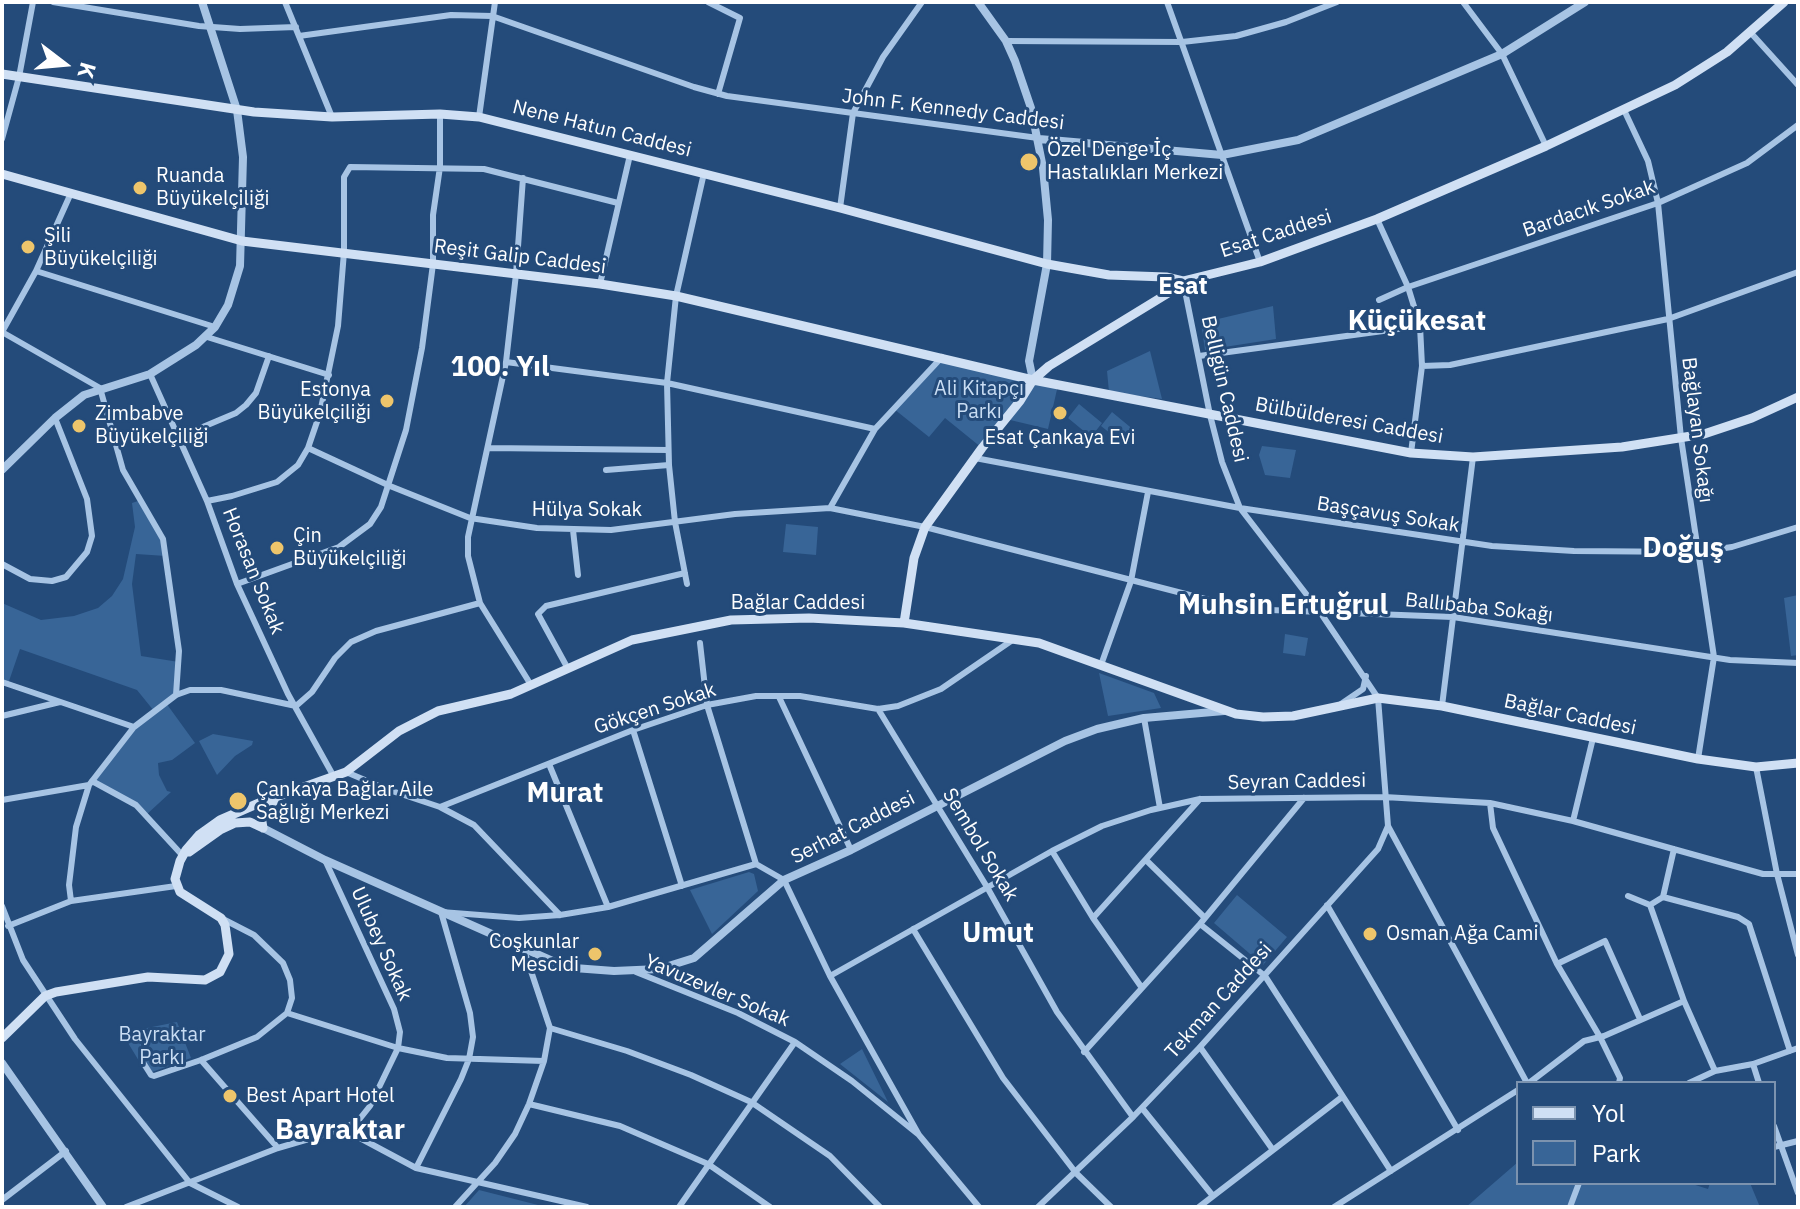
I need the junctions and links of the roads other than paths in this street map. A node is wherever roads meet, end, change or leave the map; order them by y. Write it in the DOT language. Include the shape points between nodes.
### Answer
graph roads {
  1 [pos="33,2"];
  2 [pos="53,2"];
  3 [pos="202,2"];
  4 [pos="285,2"];
  5 [pos="495,2"];
  6 [pos="708,2"];
  7 [pos="922,2"];
  8 [pos="978,2"];
  9 [pos="1167,2"];
  10 [pos="1337,2"];
  11 [pos="1463,2"];
  12 [pos="1585,2"];
  13 [pos="1784,2"];
  14 [pos="492,16"];
  15 [pos="210,27"];
  16 [pos="296,27"];
  17 [pos="1751,33"];
  18 [pos="299,36"];
  19 [pos="1006,41"];
  20 [pos="1182,42"];
  21 [pos="1502,54"];
  22 [pos="2,74"];
  23 [pos="19,77"];
  24 [pos="1798,85"];
  25 [pos="718,94"];
  26 [pos="237,110"];
  27 [pos="1624,110"];
  28 [pos="853,113"];
  29 [pos="440,114"];
  30 [pos="332,117"];
  31 [pos="479,117"];
  32 [pos="1798,125"];
  33 [pos="2,139"];
  34 [pos="1039,139"];
  35 [pos="1546,146"];
  36 [pos="630,155"];
  37 [pos="1222,155"];
  38 [pos="440,167"];
  39 [pos="704,173"];
  40 [pos="2,174"];
  41 [pos="523,178"];
  42 [pos="71,193"];
  43 [pos="618,203"];
  44 [pos="1658,203"];
  45 [pos="840,208"];
  46 [pos="1377,219"];
  47 [pos="242,241"];
  48 [pos="344,252"];
  49 [pos="1260,262"];
  50 [pos="433,264"];
  51 [pos="1047,264"];
  52 [pos="36,271"];
  53 [pos="1798,272"];
  54 [pos="516,274"];
  55 [pos="1183,281"];
  56 [pos="600,284"];
  57 [pos="1408,287"];
  58 [pos="676,296"];
  59 [pos="1379,300"];
  60 [pos="1668,319"];
  61 [pos="1420,326"];
  62 [pos="215,327"];
  63 [pos="2,332"];
  64 [pos="207,337"];
  65 [pos="269,356"];
  66 [pos="1199,356"];
  67 [pos="942,357"];
  68 [pos="506,362"];
  69 [pos="1422,366"];
  70 [pos="150,374"];
  71 [pos="329,375"];
  72 [pos="1033,380"];
  73 [pos="667,383"];
  74 [pos="100,388"];
  75 [pos="1798,397"];
  76 [pos="1210,415"];
  77 [pos="55,418"];
  78 [pos="875,429"];
  79 [pos="179,437"];
  80 [pos="1681,438"];
  81 [pos="308,448"];
  82 [pos="488,448"];
  83 [pos="668,450"];
  84 [pos="1411,453"];
  85 [pos="1473,457"];
  86 [pos="975,458"];
  87 [pos="669,465"];
  88 [pos="2,470"];
  89 [pos="606,470"];
  90 [pos="390,486"];
  91 [pos="1148,492"];
  92 [pos="207,501"];
  93 [pos="830,508"];
  94 [pos="1240,508"];
  95 [pos="470,518"];
  96 [pos="675,522"];
  97 [pos="925,527"];
  98 [pos="1798,527"];
  99 [pos="573,530"];
  100 [pos="1462,542"];
  101 [pos="1697,552"];
  102 [pos="2,564"];
  103 [pos="685,573"];
  104 [pos="578,575"];
  105 [pos="1131,581"];
  106 [pos="237,584"];
  107 [pos="687,584"];
  108 [pos="480,603"];
  109 [pos="1320,612"];
  110 [pos="1453,617"];
  111 [pos="904,623"];
  112 [pos="1014,639"];
  113 [pos="700,643"];
  114 [pos="1714,657"];
  115 [pos="1798,663"];
  116 [pos="1101,665"];
  117 [pos="567,667"];
  118 [pos="1366,676"];
  119 [pos="2,682"];
  120 [pos="531,685"];
  121 [pos="176,695"];
  122 [pos="779,697"];
  123 [pos="1378,698"];
  124 [pos="60,702"];
  125 [pos="707,705"];
  126 [pos="296,706"];
  127 [pos="1442,706"];
  128 [pos="1335,707"];
  129 [pos="878,709"];
  130 [pos="1224,711"];
  131 [pos="2,716"];
  132 [pos="1144,718"];
  133 [pos="134,727"];
  134 [pos="633,730"];
  135 [pos="1593,738"];
  136 [pos="1698,759"];
  137 [pos="1798,763"];
  138 [pos="549,764"];
  139 [pos="1756,767"];
  140 [pos="346,772"];
  141 [pos="334,777"];
  142 [pos="90,783"];
  143 [pos="284,795"];
  144 [pos="1384,797"];
  145 [pos="1304,798"];
  146 [pos="1200,799"];
  147 [pos="2,800"];
  148 [pos="1490,803"];
  149 [pos="937,804"];
  150 [pos="440,807"];
  151 [pos="1160,808"];
  152 [pos="1573,821"];
  153 [pos="1388,826"];
  154 [pos="263,828"];
  155 [pos="1674,849"];
  156 [pos="851,850"];
  157 [pos="1052,851"];
  158 [pos="183,856"];
  159 [pos="325,860"];
  160 [pos="1146,860"];
  161 [pos="756,864"];
  162 [pos="1777,874"];
  163 [pos="1798,874"];
  164 [pos="784,880"];
  165 [pos="176,886"];
  166 [pos="682,886"];
  167 [pos="987,887"];
  168 [pos="1628,896"];
  169 [pos="1663,897"];
  170 [pos="71,901"];
  171 [pos="1327,905"];
  172 [pos="1650,905"];
  173 [pos="2,906"];
  174 [pos="608,907"];
  175 [pos="441,912"];
  176 [pos="560,915"];
  177 [pos="221,918"];
  178 [pos="1093,918"];
  179 [pos="1203,921"];
  180 [pos="8,926"];
  181 [pos="913,929"];
  182 [pos="524,950"];
  183 [pos="1798,953"];
  184 [pos="1557,964"];
  185 [pos="636,972"];
  186 [pos="830,976"];
  187 [pos="1265,976"];
  188 [pos="1142,988"];
  189 [pos="45,996"];
  190 [pos="1684,1001"];
  191 [pos="287,1013"];
  192 [pos="1640,1019"];
  193 [pos="550,1028"];
  194 [pos="1600,1037"];
  195 [pos="2,1038"];
  196 [pos="795,1042"];
  197 [pos="1200,1047"];
  198 [pos="398,1048"];
  199 [pos="1798,1048"];
  200 [pos="1790,1051"];
  201 [pos="1084,1052"];
  202 [pos="469,1059"];
  203 [pos="201,1060"];
  204 [pos="544,1061"];
  205 [pos="2,1063"];
  206 [pos="144,1064"];
  207 [pos="1753,1064"];
  208 [pos="1715,1071"];
  209 [pos="1527,1081"];
  210 [pos="1531,1081"];
  211 [pos="1619,1081"];
  212 [pos="1693,1081"];
  213 [pos="1758,1081"];
  214 [pos="1516,1091"];
  215 [pos="1342,1097"];
  216 [pos="751,1102"];
  217 [pos="529,1104"];
  218 [pos="1142,1108"];
  219 [pos="1133,1117"];
  220 [pos="343,1129"];
  221 [pos="1458,1130"];
  222 [pos="919,1135"];
  223 [pos="1798,1141"];
  224 [pos="1778,1147"];
  225 [pos="278,1148"];
  226 [pos="1273,1150"];
  227 [pos="66,1151"];
  228 [pos="708,1164"];
  229 [pos="416,1168"];
  230 [pos="1391,1171"];
  231 [pos="1076,1173"];
  232 [pos="190,1183"];
  233 [pos="477,1184"];
  234 [pos="1578,1185"];
  235 [pos="1798,1193"];
  236 [pos="1213,1196"];
  237 [pos="2,1200"];
  238 [pos="103,1207"];
  239 [pos="126,1207"];
  240 [pos="238,1207"];
  241 [pos="455,1207"];
  242 [pos="587,1207"];
  243 [pos="679,1207"];
  244 [pos="770,1207"];
  245 [pos="880,1207"];
  246 [pos="979,1207"];
  247 [pos="1038,1207"];
  248 [pos="1111,1207"];
  249 [pos="1199,1207"];
  250 [pos="1334,1207"];
  251 [pos="1570,1207"];
  1 -- 23 [label="street"];
  2 -- 15 [label="street"];
  3 -- 15 [label="street"];
  4 -- 16 [label="street"];
  5 -- 14 [label="street"];
  6 -- 25 [label="street" via="740,18"];
  7 -- 28 [label="street" via="883,57"];
  8 -- 19 [label="street"];
  9 -- 20 [label="street"];
  10 -- 20 [label="street" via="1236,36"];
  11 -- 21 [label="street"];
  12 -- 21 [label="street, John F. Kennedy Caddesi"];
  13 -- 17 [label="main road, Esat Caddesi"];
  14 -- 18 [label="street, John F. Kennedy Caddesi" via="451,15"];
  14 -- 25 [label="street, John F. Kennedy Caddesi"];
  14 -- 31 [label="street"];
  15 -- 16 [label="street"];
  15 -- 26 [label="street"];
  16 -- 18 [label="street"];
  17 -- 24 [label="street"];
  17 -- 27 [label="main road, Esat Caddesi" via="1696,73"];
  18 -- 30 [label="street"];
  19 -- 20 [label="street"];
  19 -- 34 [label="street"];
  20 -- 37 [label="street"];
  21 -- 35 [label="street"];
  21 -- 37 [label="street, John F. Kennedy Caddesi" via="1298,140"];
  22 -- 23 [label="main road, Nene Hatun Caddesi"];
  23 -- 26 [label="main road, Nene Hatun Caddesi"];
  23 -- 33 [label="street"];
  25 -- 28 [label="street, John F. Kennedy Caddesi"];
  26 -- 30 [label="main road, Nene Hatun Caddesi"];
  26 -- 47 [label="street" via="243,157"];
  27 -- 35 [label="main road, Esat Caddesi"];
  27 -- 44 [label="street, Bağlayan Sokağı" via="1648,161"];
  28 -- 34 [label="street, John F. Kennedy Caddesi"];
  28 -- 45 [label="street"];
  29 -- 30 [label="main road, Nene Hatun Caddesi"];
  29 -- 31 [label="main road, Nene Hatun Caddesi"];
  29 -- 38 [label="street"];
  31 -- 36 [label="main road, Nene Hatun Caddesi"];
  32 -- 44 [label="street, Bardacık Sokak" via="1747,163"];
  34 -- 37 [label="street, John F. Kennedy Caddesi"];
  34 -- 51 [label="street"];
  35 -- 46 [label="main road, Esat Caddesi"];
  36 -- 39 [label="main road, Nene Hatun Caddesi"];
  36 -- 43 [label="street"];
  37 -- 49 [label="street"];
  38 -- 41 [label="street"];
  38 -- 48 [label="street" via="356,166 346,171"];
  38 -- 50 [label="street"];
  39 -- 45 [label="main road, Nene Hatun Caddesi"];
  39 -- 58 [label="street"];
  40 -- 42 [label="main road, Reşit Galip Caddesi"];
  41 -- 43 [label="street"];
  41 -- 54 [label="street"];
  42 -- 47 [label="main road, Reşit Galip Caddesi"];
  42 -- 52 [label="street"];
  43 -- 56 [label="street"];
  44 -- 57 [label="street, Bardacık Sokak"];
  44 -- 60 [label="street, Bağlayan Sokağı"];
  45 -- 51 [label="main road, Nene Hatun Caddesi"];
  46 -- 49 [label="main road, Esat Caddesi"];
  46 -- 57 [label="street"];
  47 -- 48 [label="main road, Reşit Galip Caddesi"];
  47 -- 62 [label="street" via="236,286"];
  48 -- 50 [label="main road, Reşit Galip Caddesi"];
  48 -- 71 [label="street"];
  49 -- 55 [label="main road, Esat Caddesi"];
  50 -- 54 [label="main road, Reşit Galip Caddesi"];
  50 -- 90 [label="street" via="422,348"];
  51 -- 55 [label="main road, Nene Hatun Caddesi"];
  51 -- 72 [label="street" via="1029,361"];
  52 -- 62 [label="street"];
  52 -- 63 [label="street"];
  53 -- 60 [label="street"];
  54 -- 56 [label="main road, Reşit Galip Caddesi"];
  54 -- 68 [label="street"];
  55 -- 66 [label="street, Belligün Caddesi"];
  55 -- 72 [label="main road, Esat Caddesi"];
  56 -- 58 [label="main road, Reşit Galip Caddesi"];
  57 -- 59 [label="street, Bardacık Sokak"];
  57 -- 61 [label="street"];
  58 -- 67 [label="main road, Reşit Galip Caddesi"];
  58 -- 73 [label="street"];
  60 -- 69 [label="street"];
  60 -- 80 [label="street, Bağlayan Sokağı"];
  61 -- 66 [label="street"];
  61 -- 69 [label="street"];
  62 -- 64 [label="street"];
  63 -- 74 [label="street"];
  64 -- 65 [label="street"];
  64 -- 70 [label="street"];
  65 -- 71 [label="street"];
  65 -- 79 [label="street" via="246,405"];
  66 -- 76 [label="street, Belligün Caddesi"];
  67 -- 72 [label="main road, Reşit Galip Caddesi"];
  67 -- 78 [label="street"];
  68 -- 73 [label="street"];
  68 -- 82 [label="street"];
  69 -- 84 [label="street"];
  70 -- 74 [label="street"];
  70 -- 79 [label="street, Horasan Sokak"];
  71 -- 81 [label="street"];
  72 -- 76 [label="main road, Bülbülderesi Caddesi"];
  72 -- 86 [label="main road, Esat Caddesi"];
  73 -- 78 [label="street"];
  73 -- 83 [label="street"];
  74 -- 77 [label="street"];
  74 -- 121 [label="street" via="123,470 163,539 179,651"];
  75 -- 80 [label="main road, Bülbülderesi Caddesi" via="1740,422"];
  76 -- 84 [label="main road, Bülbülderesi Caddesi"];
  76 -- 94 [label="street, Belligün Caddesi"];
  77 -- 88 [label="street"];
  77 -- 102 [label="street" via="87,499 92,536 87,552 66,577 52,581 30,579"];
  78 -- 93 [label="street"];
  79 -- 92 [label="street, Horasan Sokak"];
  80 -- 85 [label="main road, Bülbülderesi Caddesi"];
  80 -- 101 [label="street, Bağlayan Sokağı"];
  81 -- 90 [label="street, Hülya Sokak"];
  81 -- 92 [label="street" via="298,465 277,482"];
  82 -- 83 [label="street"];
  82 -- 95 [label="street"];
  83 -- 87 [label="street"];
  84 -- 85 [label="main road, Bülbülderesi Caddesi"];
  85 -- 100 [label="street"];
  86 -- 91 [label="street, Başçavuş Sokak"];
  86 -- 97 [label="main road, Esat Caddesi"];
  87 -- 89 [label="street"];
  87 -- 96 [label="street"];
  90 -- 95 [label="street, Hülya Sokak"];
  90 -- 106 [label="street" via="370,524 339,547"];
  91 -- 94 [label="street, Başçavuş Sokak"];
  91 -- 105 [label="street"];
  92 -- 106 [label="street, Horasan Sokak"];
  93 -- 96 [label="street, Hülya Sokak"];
  93 -- 97 [label="street, Hülya Sokak"];
  94 -- 100 [label="street, Başçavuş Sokak"];
  94 -- 109 [label="street, Belligün Caddesi"];
  95 -- 99 [label="street, Hülya Sokak"];
  95 -- 108 [label="street" via="468,556"];
  96 -- 99 [label="street, Hülya Sokak"];
  96 -- 103 [label="street"];
  97 -- 105 [label="street, Ballıbaba Sokağı"];
  97 -- 111 [label="main road, Esat Caddesi" via="914,558"];
  98 -- 101 [label="street, Başçavuş Sokak"];
  99 -- 104 [label="street"];
  100 -- 101 [label="street, Başçavuş Sokak" via="1574,551"];
  100 -- 110 [label="street"];
  101 -- 114 [label="street, Bağlayan Sokağı"];
  103 -- 107 [label="street"];
  103 -- 117 [label="street" via="546,606 538,614"];
  105 -- 109 [label="street, Ballıbaba Sokağı" via="1244,609"];
  105 -- 116 [label="street"];
  106 -- 126 [label="street, Horasan Sokak"];
  108 -- 120 [label="street"];
  108 -- 126 [label="street" via="351,642"];
  109 -- 110 [label="street, Ballıbaba Sokağı"];
  109 -- 118 [label="street, Belligün Caddesi"];
  110 -- 114 [label="street, Ballıbaba Sokağı"];
  110 -- 127 [label="street"];
  111 -- 112 [label="main road, Bağlar Caddesi"];
  111 -- 117 [label="main road, Bağlar Caddesi" via="731,620 632,640"];
  112 -- 116 [label="main road, Bağlar Caddesi"];
  112 -- 129 [label="street, Gökçen Sokak" via="941,689"];
  113 -- 125 [label="street"];
  114 -- 115 [label="street, Ballıbaba Sokağı"];
  114 -- 136 [label="street, Bağlayan Sokağı"];
  116 -- 130 [label="main road, Bağlar Caddesi"];
  117 -- 120 [label="main road, Bağlar Caddesi"];
  118 -- 123 [label="street, Belligün Caddesi"];
  118 -- 128 [label="street, Bağlar Caddesi" via="1360,693"];
  119 -- 124 [label="street"];
  120 -- 140 [label="main road, Bağlar Caddesi" via="424,717"];
  121 -- 126 [label="street" via="221,690"];
  121 -- 133 [label="street"];
  122 -- 125 [label="street, Gökçen Sokak"];
  122 -- 129 [label="street, Gökçen Sokak" via="821,698"];
  122 -- 156 [label="street"];
  123 -- 127 [label="main road, Bağlar Caddesi"];
  123 -- 128 [label="main road, Bağlar Caddesi"];
  123 -- 144 [label="street"];
  124 -- 131 [label="street"];
  124 -- 133 [label="street"];
  125 -- 134 [label="street, Gökçen Sokak"];
  125 -- 161 [label="street"];
  126 -- 141 [label="street, Horasan Sokak"];
  127 -- 135 [label="main road, Bağlar Caddesi"];
  128 -- 130 [label="main road, Bağlar Caddesi" via="1277,717"];
  129 -- 149 [label="street, Sembol Sokak"];
  130 -- 132 [label="street, Serhat Caddesi"];
  132 -- 149 [label="street, Serhat Caddesi" via="1065,741"];
  132 -- 151 [label="street"];
  133 -- 142 [label="street"];
  134 -- 138 [label="street, Gökçen Sokak"];
  134 -- 166 [label="street"];
  135 -- 136 [label="main road, Bağlar Caddesi"];
  135 -- 152 [label="street"];
  136 -- 139 [label="main road, Bağlar Caddesi"];
  137 -- 139 [label="main road, Bağlar Caddesi"];
  138 -- 150 [label="street, Gökçen Sokak"];
  138 -- 174 [label="street"];
  139 -- 162 [label="street"];
  140 -- 141 [label="main road, Bağlar Caddesi"];
  140 -- 150 [label="street"];
  141 -- 143 [label="main road, Bağlar Caddesi"];
  142 -- 147 [label="street"];
  142 -- 158 [label="street" via="121,795"];
  142 -- 170 [label="street" via="76,827"];
  143 -- 154 [label="main road" via="264,810"];
  143 -- 158 [label="main road, Bağlar Caddesi" via="220,820"];
  144 -- 145 [label="street, Seyran Caddesi"];
  144 -- 148 [label="street, Seyran Caddesi"];
  144 -- 153 [label="street"];
  145 -- 146 [label="street, Seyran Caddesi"];
  145 -- 179 [label="street"];
  146 -- 151 [label="street, Seyran Caddesi"];
  146 -- 160 [label="street"];
  148 -- 152 [label="street, Seyran Caddesi"];
  148 -- 184 [label="street" via="1493,828"];
  149 -- 156 [label="street, Serhat Caddesi"];
  149 -- 167 [label="street, Sembol Sokak"];
  150 -- 176 [label="street" via="474,825"];
  151 -- 157 [label="street, Seyran Caddesi" via="1102,826"];
  152 -- 155 [label="street, Seyran Caddesi"];
  153 -- 171 [label="street, Tekman Caddesi" via="1378,849"];
  153 -- 209 [label="street"];
  154 -- 158 [label="main road" via="235,823"];
  154 -- 159 [label="street, Yavuzevler Sokak"];
  155 -- 162 [label="street, Seyran Caddesi"];
  155 -- 169 [label="street"];
  156 -- 164 [label="street, Serhat Caddesi"];
  157 -- 167 [label="street, Seyran Caddesi"];
  157 -- 178 [label="street"];
  158 -- 165 [label="main road"];
  159 -- 175 [label="street, Yavuzevler Sokak"];
  159 -- 198 [label="street, Ulubey Sokak" via="394,1009"];
  160 -- 178 [label="street"];
  160 -- 179 [label="street"];
  161 -- 164 [label="street, Serhat Caddesi"];
  161 -- 166 [label="street"];
  162 -- 163 [label="street, Seyran Caddesi"];
  162 -- 183 [label="street"];
  164 -- 185 [label="street" via="694,958"];
  164 -- 186 [label="street"];
  165 -- 170 [label="street"];
  165 -- 177 [label="main road"];
  166 -- 174 [label="street"];
  167 -- 181 [label="street, Seyran Caddesi"];
  167 -- 201 [label="street, Sembol Sokak"];
  168 -- 172 [label="street"];
  169 -- 172 [label="street"];
  169 -- 200 [label="street" via="1749,924"];
  170 -- 180 [label="street"];
  171 -- 187 [label="street, Tekman Caddesi"];
  171 -- 221 [label="street"];
  172 -- 190 [label="street"];
  173 -- 180 [label="street"];
  174 -- 176 [label="street"];
  175 -- 176 [label="street" via="519,918"];
  175 -- 182 [label="street, Yavuzevler Sokak"];
  175 -- 202 [label="street" via="470,1013"];
  177 -- 189 [label="main road" via="229,954 214,977 148,977"];
  177 -- 191 [label="street" via="254,935 283,963 292,998"];
  178 -- 188 [label="street"];
  179 -- 187 [label="street"];
  179 -- 188 [label="street"];
  180 -- 189 [label="street"];
  181 -- 186 [label="street, Seyran Caddesi"];
  181 -- 231 [label="street" via="1003,1078"];
  182 -- 185 [label="street, Yavuzevler Sokak" via="574,968"];
  182 -- 193 [label="street"];
  184 -- 192 [label="street" via="1605,941"];
  184 -- 194 [label="street"];
  185 -- 196 [label="street, Yavuzevler Sokak"];
  186 -- 222 [label="street"];
  187 -- 197 [label="street, Tekman Caddesi"];
  187 -- 215 [label="street"];
  188 -- 201 [label="street"];
  189 -- 195 [label="main road"];
  189 -- 232 [label="street"];
  190 -- 192 [label="street"];
  190 -- 208 [label="street"];
  191 -- 198 [label="street"];
  191 -- 203 [label="street" via="257,1037"];
  192 -- 194 [label="street"];
  193 -- 204 [label="street"];
  193 -- 216 [label="street" via="627,1051"];
  194 -- 210 [label="street" via="1584,1041"];
  194 -- 211 [label="street"];
  196 -- 216 [label="street"];
  196 -- 222 [label="street, Yavuzevler Sokak"];
  197 -- 218 [label="street, Tekman Caddesi"];
  197 -- 226 [label="street"];
  198 -- 202 [label="street"];
  198 -- 220 [label="street" via="370,1106"];
  199 -- 200 [label="street"];
  200 -- 207 [label="street"];
  201 -- 219 [label="street, Sembol Sokak"];
  202 -- 204 [label="street"];
  202 -- 229 [label="street"];
  203 -- 206 [label="street" via="154,1076"];
  203 -- 225 [label="street"];
  204 -- 217 [label="street"];
  205 -- 227 [label="street"];
  207 -- 208 [label="street"];
  207 -- 213 [label="street"];
  208 -- 212 [label="street"];
  214 -- 221 [label="street"];
  215 -- 226 [label="street"];
  215 -- 230 [label="street"];
  216 -- 228 [label="street"];
  216 -- 245 [label="street" via="830,1156"];
  217 -- 228 [label="street" via="620,1126"];
  217 -- 233 [label="street" via="515,1134"];
  218 -- 219 [label="street, Tekman Caddesi"];
  218 -- 236 [label="street"];
  219 -- 231 [label="street, Tekman Caddesi"];
  220 -- 225 [label="street"];
  220 -- 229 [label="street"];
  221 -- 230 [label="street"];
  222 -- 246 [label="street, Yavuzevler Sokak"];
  223 -- 224 [label="street"];
  224 -- 235 [label="street"];
  225 -- 232 [label="street"];
  226 -- 236 [label="street"];
  227 -- 237 [label="street"];
  227 -- 238 [label="street"];
  228 -- 243 [label="street"];
  228 -- 244 [label="street"];
  229 -- 233 [label="street"];
  230 -- 250 [label="street"];
  231 -- 247 [label="street, Tekman Caddesi"];
  231 -- 248 [label="street"];
  232 -- 239 [label="street"];
  232 -- 240 [label="street"];
  233 -- 241 [label="street"];
  233 -- 242 [label="street"];
  234 -- 251 [label="street"];
  236 -- 249 [label="street"];
}
